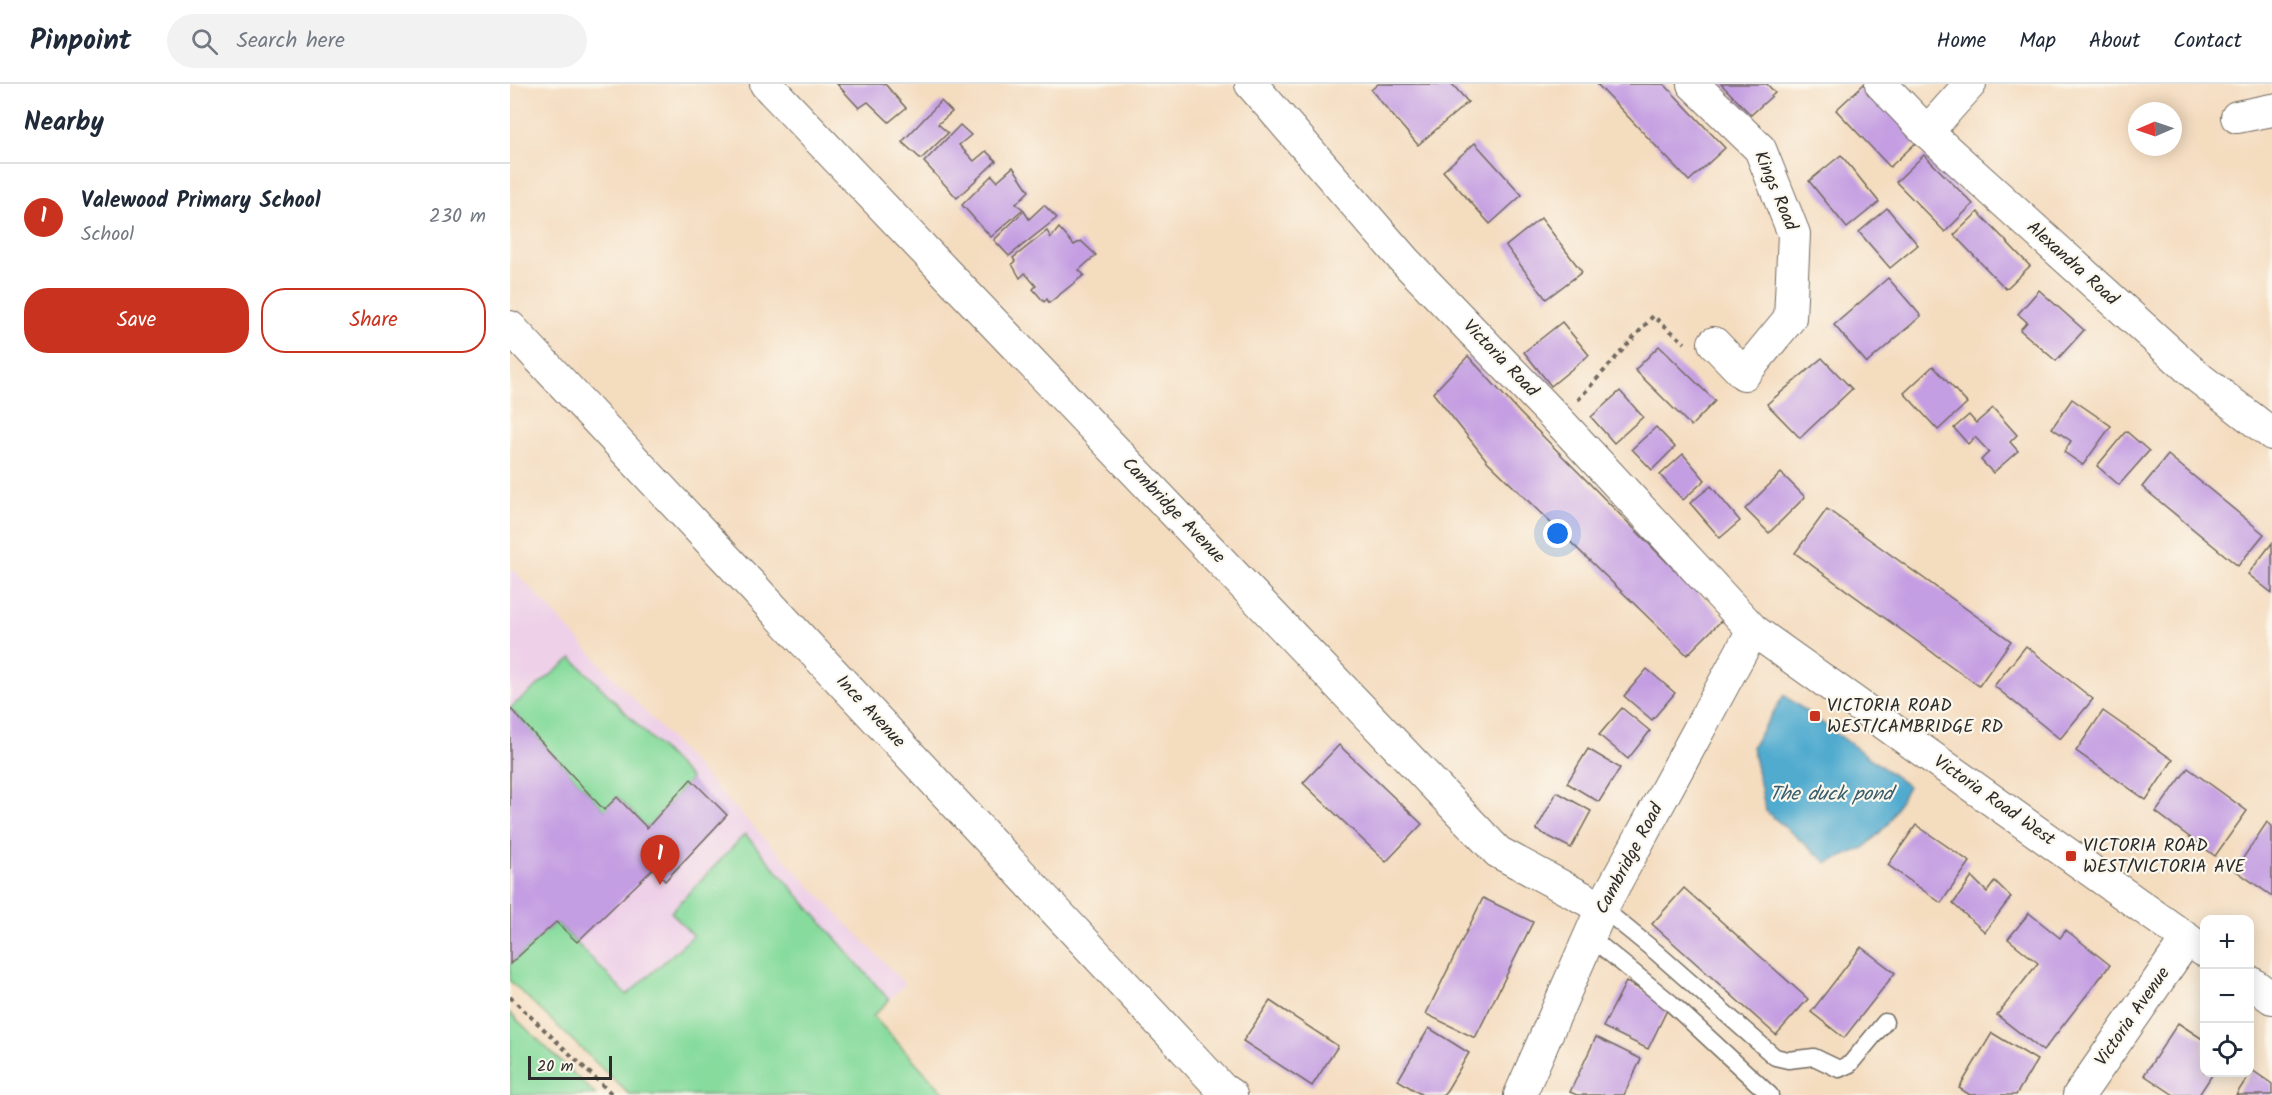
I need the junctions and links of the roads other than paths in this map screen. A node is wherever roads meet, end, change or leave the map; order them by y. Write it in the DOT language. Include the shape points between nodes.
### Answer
graph roads {
  1 [pos="766,84"];
  2 [pos="1251,84"];
  3 [pos="1693,84"];
  4 [pos="1881,84"];
  5 [pos="1970,84"];
  6 [pos="2272,110"];
  7 [pos="2237,117"];
  8 [pos="1927,132"];
  9 [pos="510,327"];
  10 [pos="1714,343"];
  11 [pos="2272,434"];
  12 [pos="1753,630"];
  13 [pos="1602,908"];
  14 [pos="1590,937"];
  15 [pos="2196,945"];
  16 [pos="2254,985"];
  17 [pos="2272,998"];
  18 [pos="1885,1022"];
  19 [pos="1231,1095"];
  20 [pos="1520,1095"];
  21 [pos="1770,1095"];
  22 [pos="2079,1095"];
  1 -- 13 [label="street, Cambridge Avenue" via="1498,852"];
  2 -- 12 [label="street, Victoria Road" via="1404,260"];
  3 -- 10 [label="street, Kings Road" via="1760,149 1794,234 1790,318 1744,374"];
  4 -- 8 [label="street, Alexandra Road"];
  5 -- 8 [label="street"];
  6 -- 7 [label="street"];
  8 -- 11 [label="street, Alexandra Road" via="2199,378"];
  9 -- 19 [label="street, Ince Avenue"];
  12 -- 13 [label="street, Cambridge Road"];
  12 -- 15 [label="street, Victoria Road West"];
  13 -- 14 [label="street, Cambridge Road"];
  13 -- 18 [label="lane" via="1775,1057 1814,1057 1839,1069 1850,1064"];
  14 -- 20 [label="street, Cambridge Road"];
  14 -- 21 [label="lane" via="1671,1003"];
  15 -- 22 [label="street, Victoria Avenue"];
  16 -- 17 [label="street"];
}
